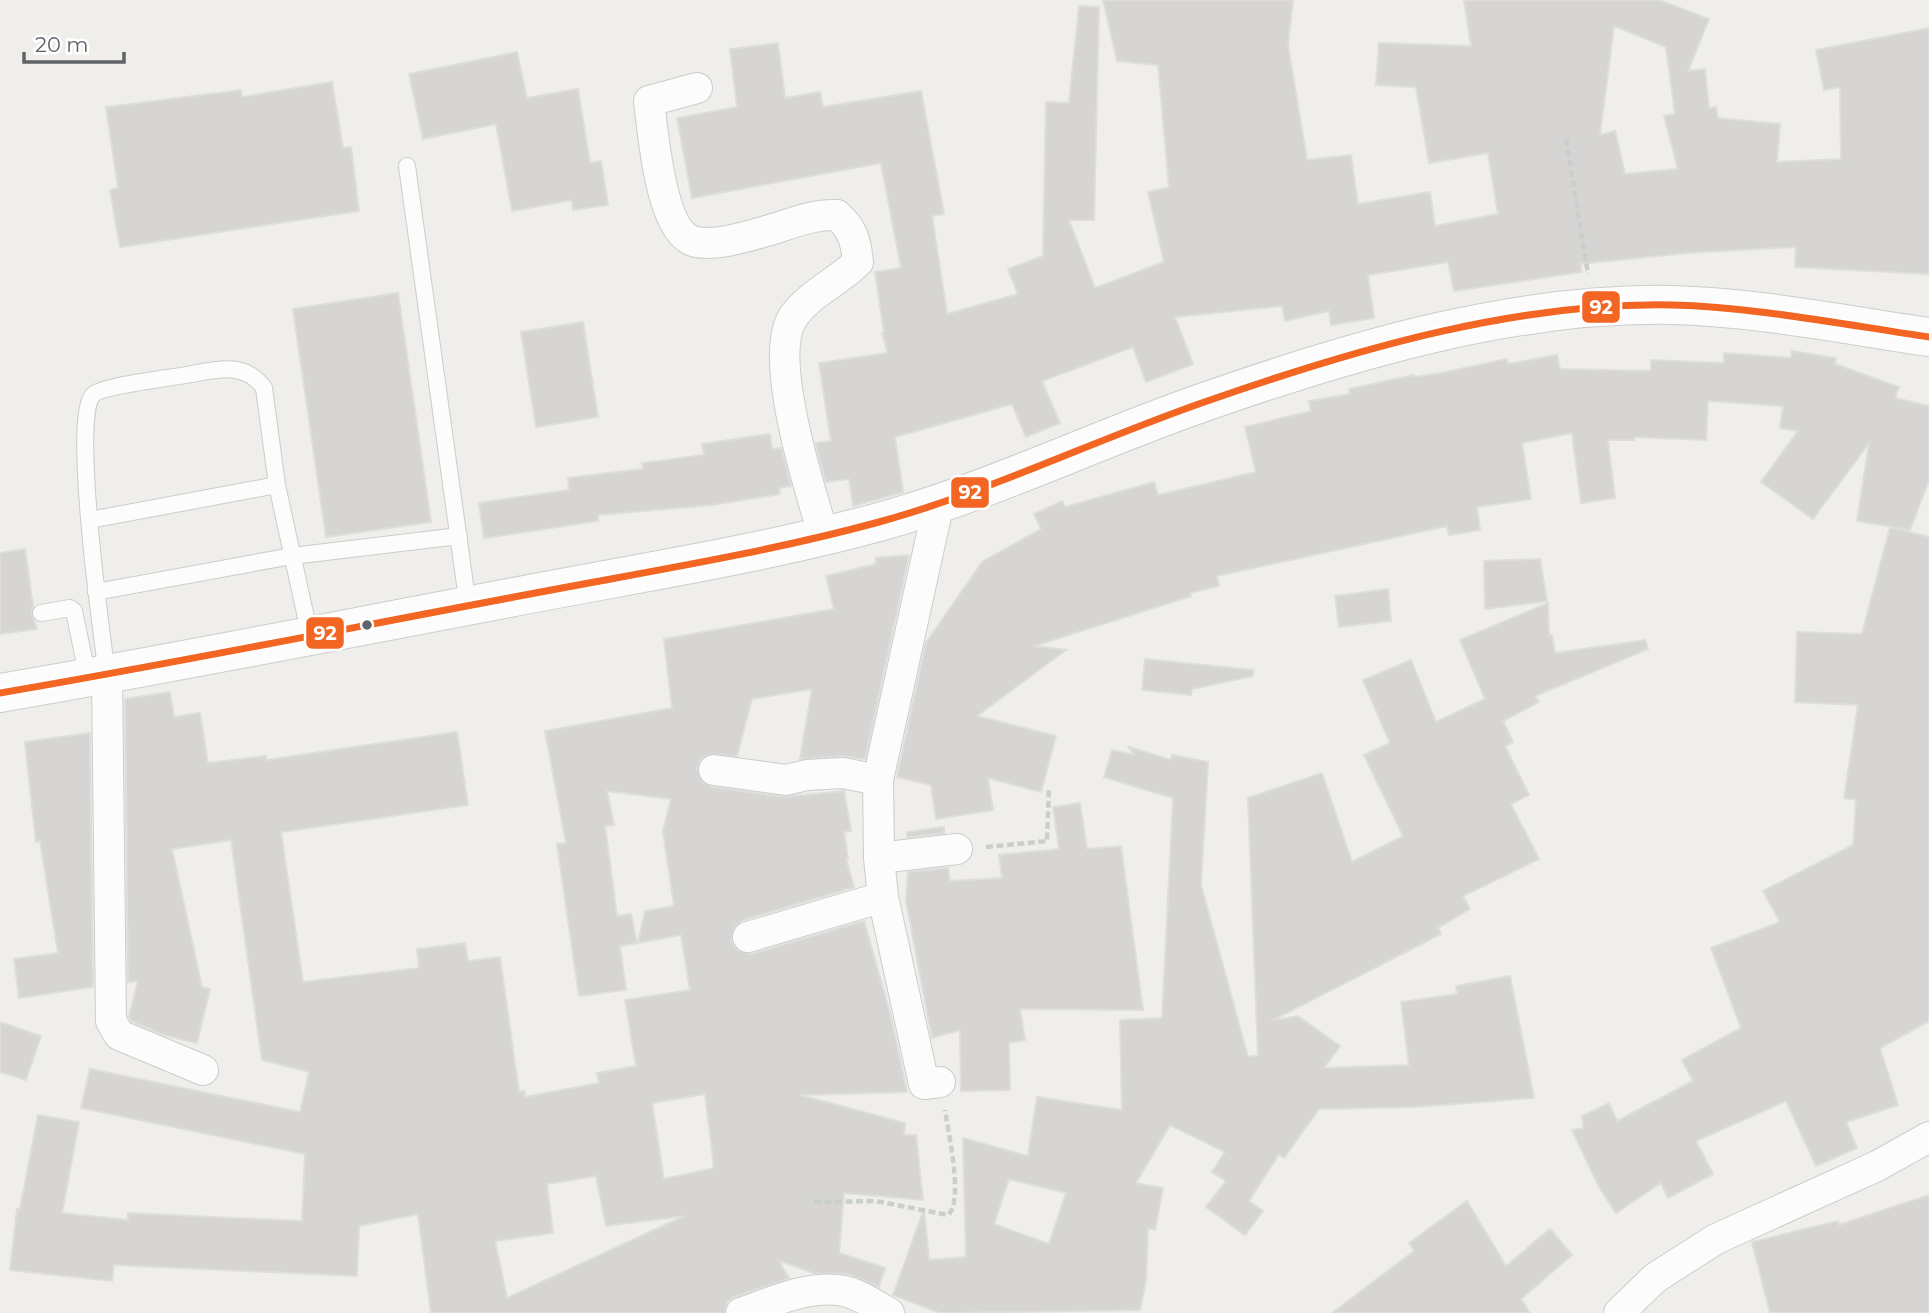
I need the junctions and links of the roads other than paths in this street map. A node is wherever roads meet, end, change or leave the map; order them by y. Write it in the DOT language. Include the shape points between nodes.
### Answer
graph roads {
  1 [pos="697,88"];
  2 [pos="407,166"];
  3 [pos="1929,337"];
  4 [pos="278,485"];
  5 [pos="939,502"];
  6 [pos="90,520"];
  7 [pos="459,536"];
  8 [pos="824,536"];
  9 [pos="292,556"];
  10 [pos="96,592"];
  11 [pos="468,606"];
  12 [pos="41,613"];
  13 [pos="310,636"];
  14 [pos="97,676"];
  15 [pos="0,693"];
  16 [pos="714,770"];
  17 [pos="878,780"];
  18 [pos="957,849"];
  19 [pos="879,858"];
  20 [pos="883,897"];
  21 [pos="748,937"];
  22 [pos="203,1070"];
  23 [pos="940,1082"];
  24 [pos="1929,1137"];
  25 [pos="741,1313"];
  26 [pos="890,1313"];
  27 [pos="1619,1313"];
  1 -- 8 [label="street" via="649,101 667,206 681,233 695,242 725,240 818,214 837,215 850,227 857,246 858,262 792,318 787,334 784,362 792,413"];
  2 -- 7 [label="lane"];
  3 -- 5 [label="street" via="1672,305 1557,311 1441,333 1326,362 1214,398"];
  4 -- 6 [label="lane"];
  4 -- 6 [label="lane" via="264,388 257,378 229,368 133,384 97,392 87,404"];
  4 -- 9 [label="lane"];
  5 -- 8 [label="street"];
  5 -- 17 [label="street"];
  6 -- 10 [label="lane"];
  7 -- 9 [label="lane"];
  7 -- 11 [label="lane"];
  8 -- 11 [label="street"];
  9 -- 10 [label="lane"];
  9 -- 13 [label="lane"];
  10 -- 14 [label="lane"];
  11 -- 13 [label="street"];
  12 -- 14 [label="lane" via="74,611"];
  13 -- 14 [label="street"];
  14 -- 15 [label="street"];
  14 -- 22 [label="street" via="111,1021 119,1035"];
  16 -- 17 [label="street" via="786,780 843,773"];
  17 -- 19 [label="street"];
  18 -- 19 [label="street"];
  19 -- 20 [label="street"];
  20 -- 21 [label="street"];
  20 -- 23 [label="street" via="924,1084"];
  24 -- 27 [label="street" via="1877,1166 1716,1239 1655,1278"];
  25 -- 26 [label="street" via="826,1290 846,1291"];
}
